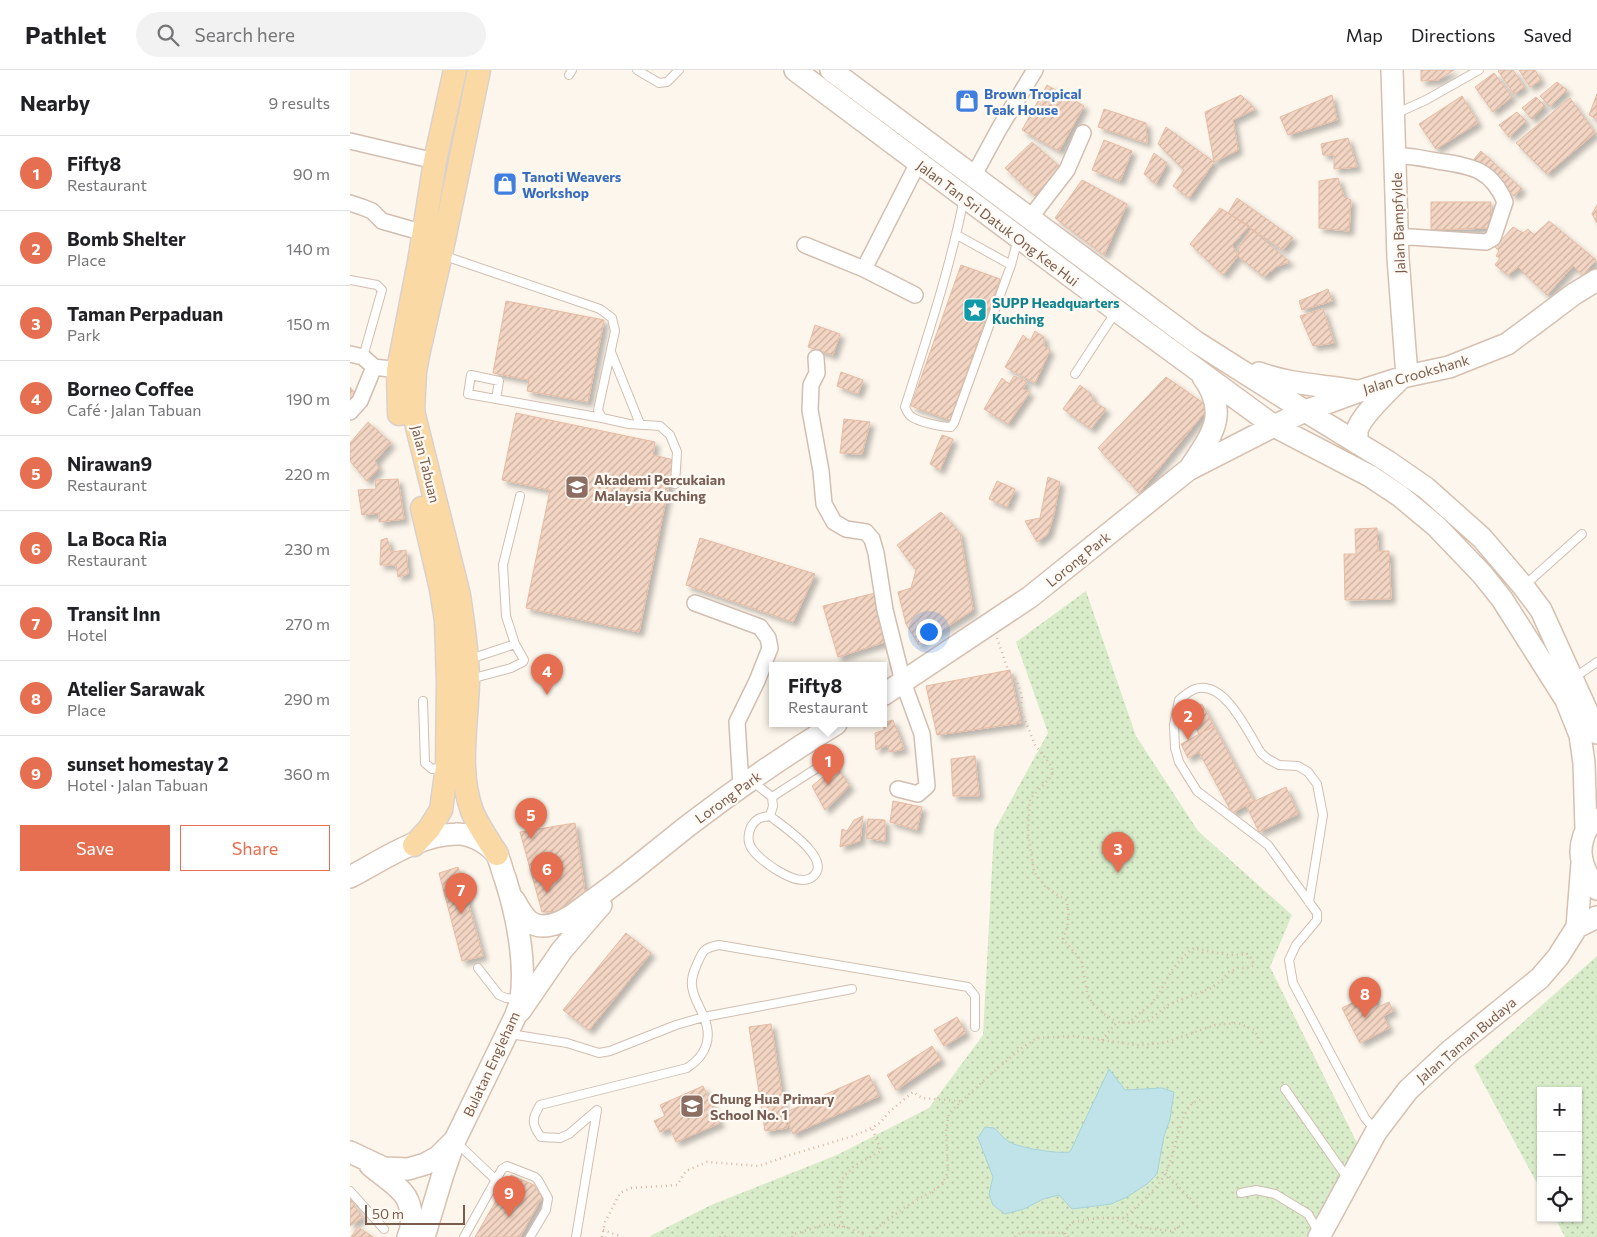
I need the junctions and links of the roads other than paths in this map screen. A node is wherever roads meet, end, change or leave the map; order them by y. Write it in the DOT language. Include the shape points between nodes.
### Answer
graph roads {
  1 [pos="455,70"];
  2 [pos="479,70"];
  3 [pos="637,70"];
  4 [pos="679,70"];
  5 [pos="795,70"];
  6 [pos="831,70"];
  7 [pos="1035,70"];
  8 [pos="1392,70"];
  9 [pos="1479,70"];
  10 [pos="1394,115"];
  11 [pos="1083,133"];
  12 [pos="350,141"];
  13 [pos="1395,155"];
  14 [pos="435,161"];
  15 [pos="918,163"];
  16 [pos="974,176"];
  17 [pos="965,196"];
  18 [pos="350,203"];
  19 [pos="1030,218"];
  20 [pos="424,233"];
  21 [pos="957,236"];
  22 [pos="1018,236"];
  23 [pos="1398,238"];
  24 [pos="806,245"];
  25 [pos="441,254"];
  26 [pos="1011,265"];
  27 [pos="864,269"];
  28 [pos="350,280"];
  29 [pos="1597,280"];
  30 [pos="915,295"];
  31 [pos="1116,311"];
  32 [pos="1196,342"];
  33 [pos="611,352"];
  34 [pos="816,358"];
  35 [pos="362,359"];
  36 [pos="1196,368"];
  37 [pos="398,370"];
  38 [pos="1075,374"];
  39 [pos="1403,378"];
  40 [pos="1357,392"];
  41 [pos="496,399"];
  42 [pos="350,412"];
  43 [pos="1305,412"];
  44 [pos="602,418"];
  45 [pos="640,424"];
  46 [pos="1274,426"];
  47 [pos="1358,444"];
  48 [pos="1188,470"];
  49 [pos="675,484"];
  50 [pos="520,496"];
  51 [pos="1582,534"];
  52 [pos="1523,586"];
  53 [pos="695,603"];
  54 [pos="1554,637"];
  55 [pos="515,644"];
  56 [pos="1589,668"];
  57 [pos="468,670"];
  58 [pos="903,682"];
  59 [pos="887,692"];
  60 [pos="423,701"];
  61 [pos="1597,703"];
  62 [pos="831,727"];
  63 [pos="1597,733"];
  64 [pos="831,759"];
  65 [pos="447,767"];
  66 [pos="746,783"];
  67 [pos="898,789"];
  68 [pos="772,797"];
  69 [pos="770,816"];
  70 [pos="1592,822"];
  71 [pos="414,844"];
  72 [pos="497,854"];
  73 [pos="1582,863"];
  74 [pos="350,877"];
  75 [pos="624,878"];
  76 [pos="507,887"];
  77 [pos="1597,889"];
  78 [pos="1309,902"];
  79 [pos="1597,917"];
  80 [pos="1577,927"];
  81 [pos="478,968"];
  82 [pos="852,989"];
  83 [pos="515,1017"];
  84 [pos="704,1017"];
  85 [pos="975,1027"];
  86 [pos="1284,1088"];
  87 [pos="1376,1132"];
  88 [pos="455,1140"];
  89 [pos="354,1154"];
  90 [pos="496,1180"];
  91 [pos="1349,1181"];
  92 [pos="350,1191"];
  93 [pos="1241,1193"];
  94 [pos="384,1229"];
  95 [pos="1319,1236"];
  96 [pos="408,1237"];
  97 [pos="424,1237"];
  98 [pos="464,1237"];
  99 [pos="530,1237"];
  100 [pos="576,1237"];
  1 -- 14 [label="main road, Jalan Tabuan"];
  2 -- 25 [label="main road, Jalan Tabuan"];
  3 -- 4 [label="lane" via="659,83 667,82"];
  5 -- 15 [label="main road, Jalan Tan Sri Datuk Ong Kee Hui"];
  6 -- 16 [label="main road, Jalan Tan Sri Datuk Ong Kee Hui"];
  7 -- 16 [label="street"];
  8 -- 10 [label="main road, Jalan Bampfylde"];
  9 -- 10 [label="lane"];
  10 -- 13 [label="main road, Jalan Bampfylde"];
  11 -- 19 [label="street" via="1067,170"];
  12 -- 14 [label="street"];
  13 -- 23 [label="main road, Jalan Bampfylde"];
  13 -- 23 [label="street" via="1480,171 1496,185 1505,202 1493,238 1486,242"];
  14 -- 20 [label="main road, Jalan Tabuan"];
  15 -- 17 [label="main road, Jalan Tan Sri Datuk Ong Kee Hui"];
  15 -- 27 [label="street"];
  16 -- 19 [label="main road, Jalan Tan Sri Datuk Ong Kee Hui"];
  17 -- 21 [label="lane"];
  17 -- 22 [label="main road, Jalan Tan Sri Datuk Ong Kee Hui"];
  18 -- 20 [label="street" via="362,206 382,222"];
  19 -- 32 [label="main road, Jalan Tan Sri Datuk Ong Kee Hui"];
  20 -- 37 [label="main road, Jalan Tabuan"];
  21 -- 26 [label="lane"];
  21 -- 26 [label="lane" via="905,407 917,420 945,427 954,423"];
  22 -- 26 [label="lane"];
  22 -- 31 [label="main road, Jalan Tan Sri Datuk Ong Kee Hui"];
  23 -- 39 [label="main road, Jalan Bampfylde"];
  24 -- 27 [label="street"];
  25 -- 33 [label="lane" via="600,309 612,318 614,325"];
  25 -- 57 [label="main road, Jalan Tabuan" via="418,355 413,412 459,595"];
  27 -- 30 [label="street"];
  28 -- 35 [label="lane" via="377,285 382,290"];
  29 -- 39 [label="main road, Jalan Crookshank" via="1507,344 1449,367"];
  31 -- 36 [label="main road, Jalan Tan Sri Datuk Ong Kee Hui"];
  31 -- 38 [label="lane"];
  32 -- 40 [label="main road" via="1274,379"];
  32 -- 43 [label="main road, Jalan Tan Sri Datuk Ong Kee Hui"];
  33 -- 44 [label="lane" via="598,410"];
  33 -- 45 [label="lane"];
  34 -- 58 [label="street" via="817,373 811,385 810,410 824,504 834,522 846,529 866,532 872,539"];
  35 -- 37 [label="street"];
  35 -- 42 [label="street" via="360,401"];
  36 -- 46 [label="main road, Jalan Tan Sri Datuk Ong Kee Hui"];
  36 -- 48 [label="main road" via="1210,386 1217,403 1216,419 1210,437"];
  37 -- 65 [label="main road, Jalan Tabuan" via="399,415 446,621"];
  39 -- 40 [label="main road, Jalan Crookshank"];
  39 -- 47 [label="main road" via="1364,419 1358,430"];
  40 -- 43 [label="main road, Jalan Crookshank"];
  41 -- 44 [label="lane"];
  43 -- 46 [label="main road, Jalan Crookshank"];
  43 -- 47 [label="main road, Jalan Tan Sri Datuk Ong Kee Hui"];
  44 -- 45 [label="lane"];
  45 -- 49 [label="lane" via="660,426 670,435 677,452"];
  46 -- 48 [label="main road, Lorong Park"];
  46 -- 70 [label="main road, Jalan Tan Sri Datuk Ong Kee Hui" via="1370,476 1400,496 1436,526 1482,574 1502,599 1566,700 1580,735"];
  47 -- 52 [label="main road, Jalan Tan Sri Datuk Ong Kee Hui" via="1426,488 1482,538"];
  48 -- 58 [label="main road, Lorong Park" via="1030,597"];
  50 -- 55 [label="lane" via="503,564 506,616"];
  51 -- 52 [label="lane"];
  52 -- 54 [label="main road, Jalan Tan Sri Datuk Ong Kee Hui" via="1541,610"];
  53 -- 66 [label="street" via="760,628 768,638 770,648 737,722"];
  54 -- 56 [label="main road"];
  54 -- 63 [label="main road, Jalan Tan Sri Datuk Ong Kee Hui"];
  55 -- 57 [label="lane"];
  55 -- 57 [label="lane" via="523,662 511,668"];
  56 -- 61 [label="main road"];
  57 -- 72 [label="main road, Jalan Tabuan" via="466,790 472,812"];
  58 -- 59 [label="main road, Lorong Park"];
  58 -- 67 [label="street" via="922,734 927,786 918,794"];
  60 -- 65 [label="lane" via="425,763 432,769"];
  62 -- 66 [label="main road, Lorong Park"];
  64 -- 68 [label="lane"];
  65 -- 71 [label="main road, Jalan Tabuan" via="440,810 429,829"];
  66 -- 68 [label="lane"];
  66 -- 75 [label="main road, Lorong Park"];
  68 -- 69 [label="lane" via="774,806"];
  69 -- 69 [label="lane" via="816,857 817,870 813,877 806,880 785,875 751,847 748,833 754,821"];
  70 -- 73 [label="main road, Jalan Tan Sri Datuk Ong Kee Hui" via="1581,846"];
  71 -- 72 [label="main road" via="457,833 479,839"];
  71 -- 74 [label="main road"];
  72 -- 76 [label="main road, Bulatan Engleham"];
  73 -- 77 [label="main road"];
  73 -- 80 [label="main road, Jalan Tan Sri Datuk Ong Kee Hui"];
  75 -- 76 [label="main road" via="572,916 552,925 538,926 524,919"];
  75 -- 83 [label="main road" via="562,950"];
  76 -- 83 [label="main road, Bulatan Engleham" via="521,940"];
  78 -- 78 [label="lane" via="1268,845 1197,792 1179,762 1174,725 1179,700 1195,689 1215,690 1230,703 1261,753 1279,764 1298,766 1308,772 1317,784 1323,815"];
  78 -- 87 [label="lane" via="1317,913 1317,920 1296,945 1289,960 1292,983"];
  79 -- 80 [label="main road"];
  80 -- 87 [label="main road, Jalan Taman Budaya" via="1540,978 1450,1051 1408,1090"];
  81 -- 83 [label="lane" via="499,995 506,998"];
  82 -- 84 [label="lane"];
  83 -- 84 [label="lane" via="567,1043 599,1053 610,1052 676,1024"];
  83 -- 88 [label="main road, Bulatan Engleham"];
  84 -- 85 [label="lane" via="694,997 693,973 702,954 719,945 968,987 974,996"];
  84 -- 100 [label="lane" via="709,1036 698,1061 687,1068 540,1104 533,1115 534,1128 541,1137 560,1138 597,1110"];
  86 -- 91 [label="lane"];
  87 -- 91 [label="main road, Jalan Taman Budaya"];
  88 -- 89 [label="main road, Bulatan Engleham" via="438,1158 408,1169 384,1168"];
  88 -- 90 [label="lane"];
  88 -- 97 [label="main road"];
  89 -- 96 [label="main road" via="404,1194 412,1215"];
  90 -- 98 [label="lane"];
  90 -- 99 [label="lane" via="507,1166 538,1180 548,1204"];
  91 -- 95 [label="main road, Jalan Taman Budaya"];
  92 -- 94 [label="lane"];
  93 -- 95 [label="lane" via="1256,1190 1275,1194 1308,1214"];
}
